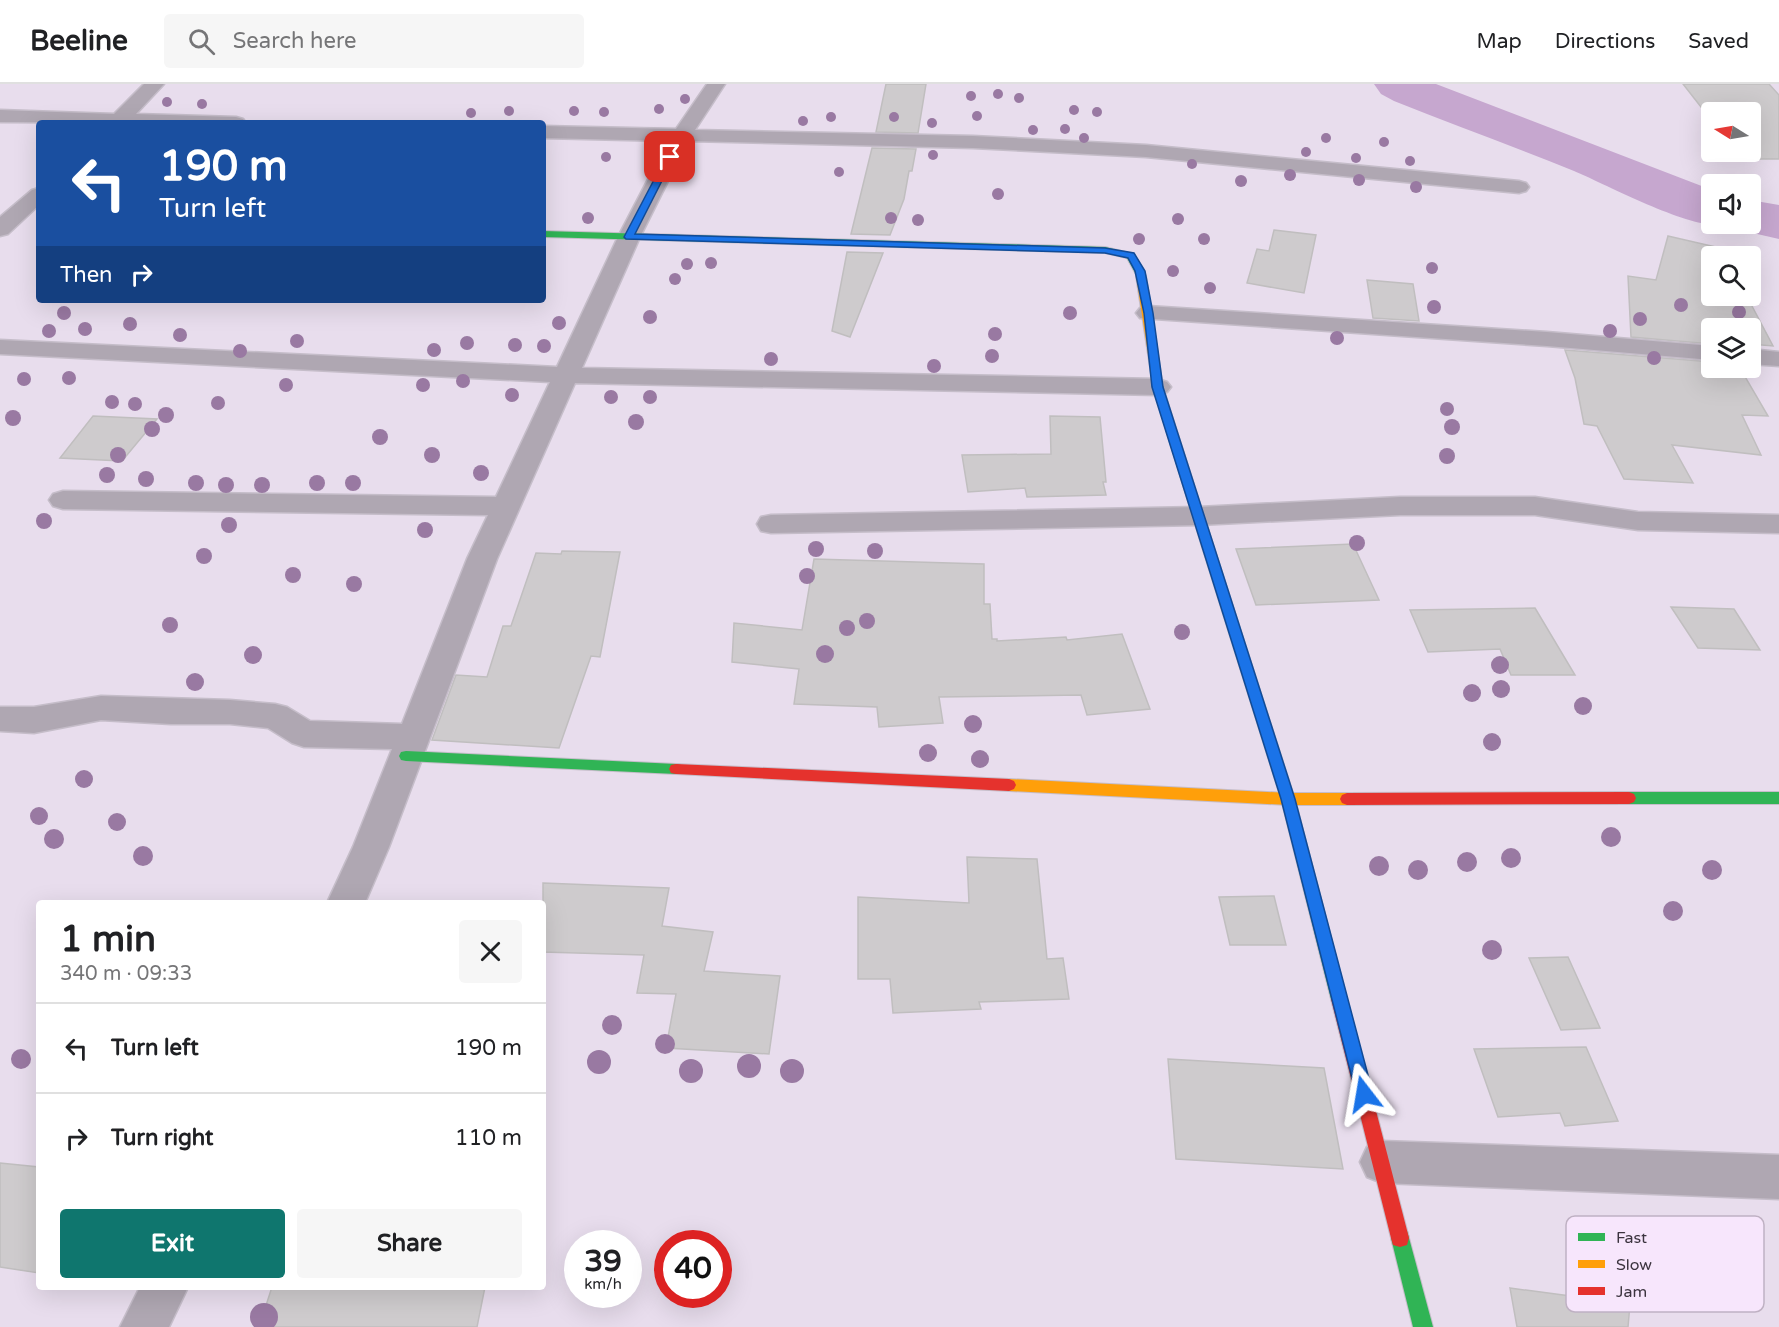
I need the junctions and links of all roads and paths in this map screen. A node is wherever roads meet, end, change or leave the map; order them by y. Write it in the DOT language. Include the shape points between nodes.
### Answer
graph roads {
  1 [pos="155,84"];
  2 [pos="716,84"];
  3 [pos="0,116"];
  4 [pos="94,120"];
  5 [pos="118,120"];
  6 [pos="546,132"];
  7 [pos="680,137"];
  8 [pos="1520,187"];
  9 [pos="36,196"];
  10 [pos="36,221"];
  11 [pos="3,223"];
  12 [pos="546,234"];
  13 [pos="629,237"];
  14 [pos="1149,313"];
  15 [pos="0,347"];
  16 [pos="1701,352"];
  17 [pos="1761,357"];
  18 [pos="1779,359"];
  19 [pos="566,375"];
  20 [pos="1158,387"];
  21 [pos="63,500"];
  22 [pos="506,506"];
  23 [pos="1199,516"];
  24 [pos="771,524"];
  25 [pos="1779,524"];
  26 [pos="0,719"];
  27 [pos="410,746"];
  28 [pos="1779,798"];
  29 [pos="1288,799"];
  30 [pos="347,900"];
  31 [pos="1382,1162"];
  32 [pos="1779,1177"];
  33 [pos="163,1290"];
  34 [pos="144,1327"];
  35 [pos="1423,1327"];
  1 -- 5 [label="street"];
  2 -- 7 [label="street"];
  3 -- 4 [label="street"];
  6 -- 7 [label="street"];
  7 -- 8 [label="street" via="973,142 1146,151"];
  7 -- 13 [label="street"];
  9 -- 11 [label="street"];
  10 -- 11 [label="street"];
  12 -- 13 [label="street"];
  13 -- 14 [label="street" via="1105,250 1131,255 1140,271"];
  13 -- 19 [label="street"];
  14 -- 16 [label="street"];
  14 -- 20 [label="street"];
  15 -- 19 [label="street"];
  17 -- 18 [label="street"];
  19 -- 20 [label="street"];
  19 -- 22 [label="street"];
  20 -- 23 [label="street"];
  21 -- 22 [label="street"];
  22 -- 27 [label="street"];
  23 -- 24 [label="street"];
  23 -- 25 [label="street" via="1400,506 1535,506 1638,521"];
  23 -- 29 [label="street"];
  26 -- 27 [label="street" via="34,720 101,708 230,712 275,716 304,734 359,734"];
  27 -- 29 [label="street"];
  27 -- 30 [label="street"];
  28 -- 29 [label="street"];
  29 -- 31 [label="street"];
  31 -- 32 [label="street"];
  31 -- 35 [label="street"];
  33 -- 34 [label="street"];
}
